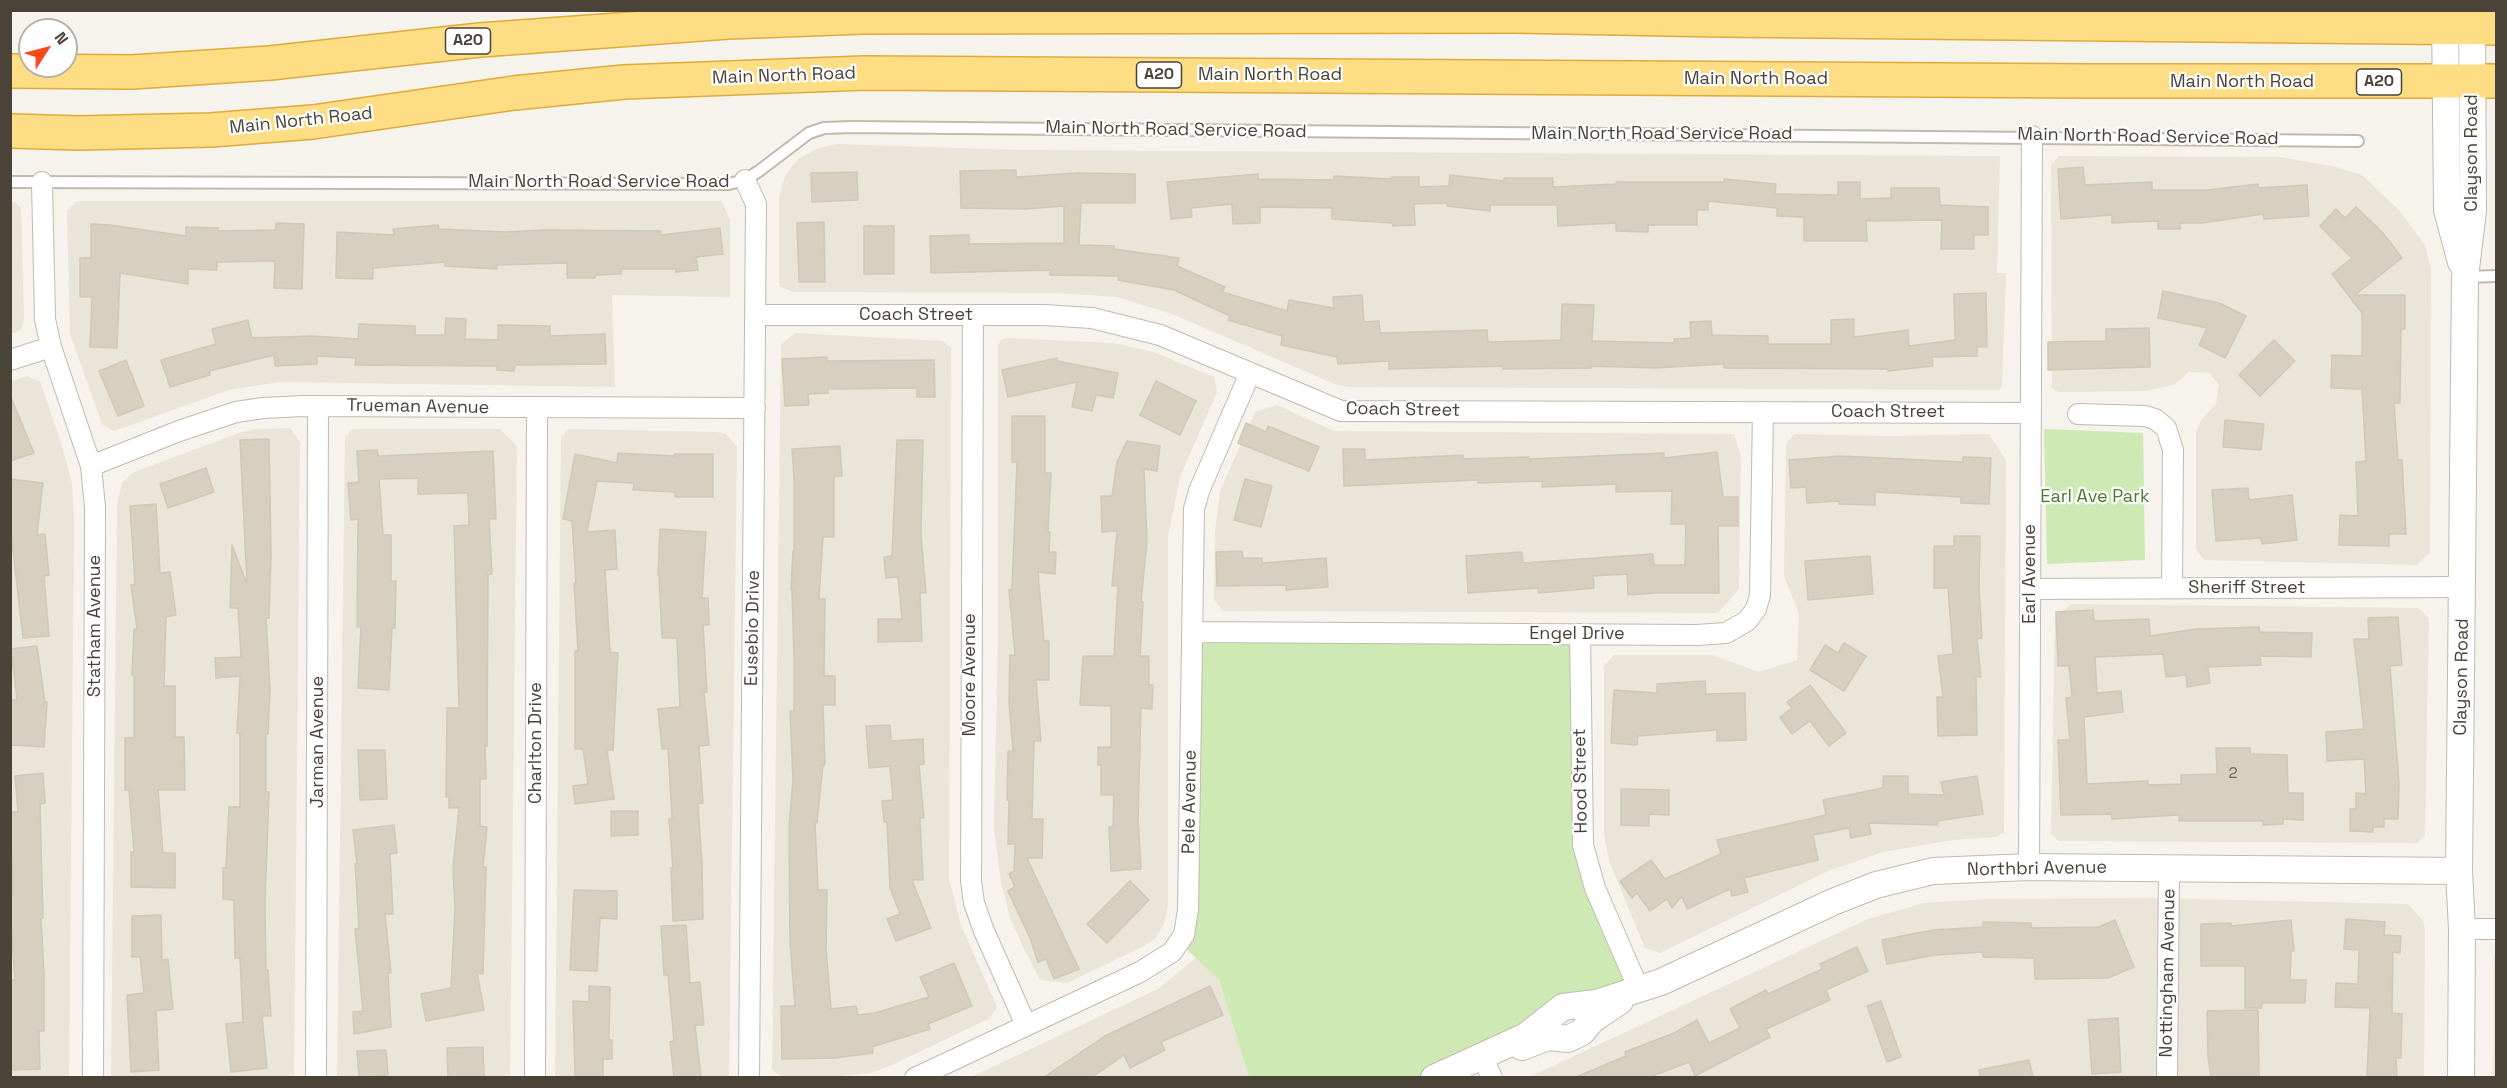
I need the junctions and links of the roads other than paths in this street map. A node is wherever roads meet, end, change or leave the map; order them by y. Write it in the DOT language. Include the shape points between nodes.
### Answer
graph roads {
  1 [pos="2388,10"];
  2 [pos="1165,13"];
  3 [pos="1505,13"];
  4 [pos="2466,21"];
  5 [pos="2352,26"];
  6 [pos="10,71"];
  7 [pos="2472,81"];
  8 [pos="10,131"];
  9 [pos="2032,136"];
  10 [pos="2358,141"];
  11 [pos="745,180"];
  12 [pos="10,182"];
  13 [pos="42,182"];
  14 [pos="2496,276"];
  15 [pos="2465,277"];
  16 [pos="756,315"];
  17 [pos="973,315"];
  18 [pos="51,347"];
  19 [pos="10,360"];
  20 [pos="1250,373"];
  21 [pos="318,406"];
  22 [pos="537,408"];
  23 [pos="755,408"];
  24 [pos="1764,412"];
  25 [pos="2031,413"];
  26 [pos="2078,414"];
  27 [pos="91,466"];
  28 [pos="2463,587"];
  29 [pos="2172,588"];
  30 [pos="2030,589"];
  31 [pos="1192,632"];
  32 [pos="1580,634"];
  33 [pos="2029,867"];
  34 [pos="2169,868"];
  35 [pos="2459,871"];
  36 [pos="2462,929"];
  37 [pos="2496,929"];
  38 [pos="1639,990"];
  39 [pos="1026,1025"];
  40 [pos="1482,1070"];
  41 [pos="93,1077"];
  42 [pos="316,1077"];
  43 [pos="535,1077"];
  44 [pos="749,1077"];
  45 [pos="915,1077"];
  46 [pos="1434,1077"];
  47 [pos="2166,1077"];
  48 [pos="2461,1077"];
  1 -- 5 [label="highway"];
  2 -- 3 [label="highway, A20" via="1258,17"];
  2 -- 6 [label="highway, A20" via="728,22 480,40 270,63 132,72"];
  3 -- 5 [label="highway, A20" via="1723,20"];
  4 -- 5 [label="highway, A20"];
  4 -- 7 [label="street, Clayson Road"];
  7 -- 8 [label="highway, Main North Road / A20" via="864,73 624,82 514,93 313,122 211,130"];
  7 -- 15 [label="street, Clayson Road" via="2473,211"];
  9 -- 10 [label="lane, Main North Road Service Road"];
  9 -- 11 [label="lane, Main North Road Service Road" via="824,128 809,133"];
  9 -- 25 [label="street, Earl Avenue"];
  11 -- 13 [label="lane, Main North Road Service Road" via="685,185"];
  11 -- 16 [label="street, Eusebio Drive" via="756,204"];
  12 -- 13 [label="lane, Main North Road Service Road"];
  13 -- 18 [label="street, Statham Avenue" via="45,319"];
  14 -- 15 [label="lane"];
  15 -- 28 [label="street, Clayson Road"];
  16 -- 17 [label="street, Coach Street"];
  16 -- 23 [label="street, Eusebio Drive"];
  17 -- 20 [label="street, Coach Street" via="1092,318 1160,335"];
  17 -- 39 [label="street, Moore Avenue" via="971,881 984,931"];
  18 -- 19 [label="street"];
  18 -- 27 [label="street, Statham Avenue"];
  20 -- 24 [label="street, Coach Street" via="1341,411"];
  20 -- 31 [label="street, Pele Avenue" via="1194,509"];
  21 -- 22 [label="street, Trueman Avenue"];
  21 -- 27 [label="street, Trueman Avenue" via="236,412"];
  21 -- 42 [label="street, Jarman Avenue"];
  22 -- 23 [label="street, Trueman Avenue"];
  22 -- 43 [label="street, Charlton Drive"];
  23 -- 44 [label="street, Eusebio Drive"];
  24 -- 25 [label="street, Coach Street"];
  24 -- 32 [label="street, Engel Drive" via="1760,596 1747,621 1716,634"];
  25 -- 30 [label="street, Earl Avenue"];
  26 -- 29 [label="street" via="2145,416 2166,429 2173,450"];
  27 -- 41 [label="street, Statham Avenue" via="95,507"];
  28 -- 29 [label="street, Sheriff Street"];
  28 -- 35 [label="street, Clayson Road"];
  29 -- 30 [label="street, Sheriff Street"];
  30 -- 33 [label="street, Earl Avenue"];
  31 -- 32 [label="street, Engel Drive"];
  31 -- 39 [label="street, Pele Avenue" via="1188,910 1184,935 1172,952 1140,972"];
  32 -- 38 [label="street, Hood Street" via="1582,845 1595,888"];
  33 -- 34 [label="street, Northbri Avenue"];
  33 -- 38 [label="street, Northbri Avenue" via="1933,871 1876,885"];
  34 -- 35 [label="street, Northbri Avenue"];
  34 -- 47 [label="street, Nottingham Avenue"];
  35 -- 36 [label="street, Clayson Road"];
  36 -- 37 [label="street"];
  36 -- 48 [label="street, Clayson Road"];
  38 -- 40 [label="street, Northbri Avenue" via="1610,1007 1582,1032 1568,1039 1548,1037 1531,1042"];
  39 -- 45 [label="street, Pele Avenue"];
  40 -- 46 [label="street, Northbri Avenue"];
}
